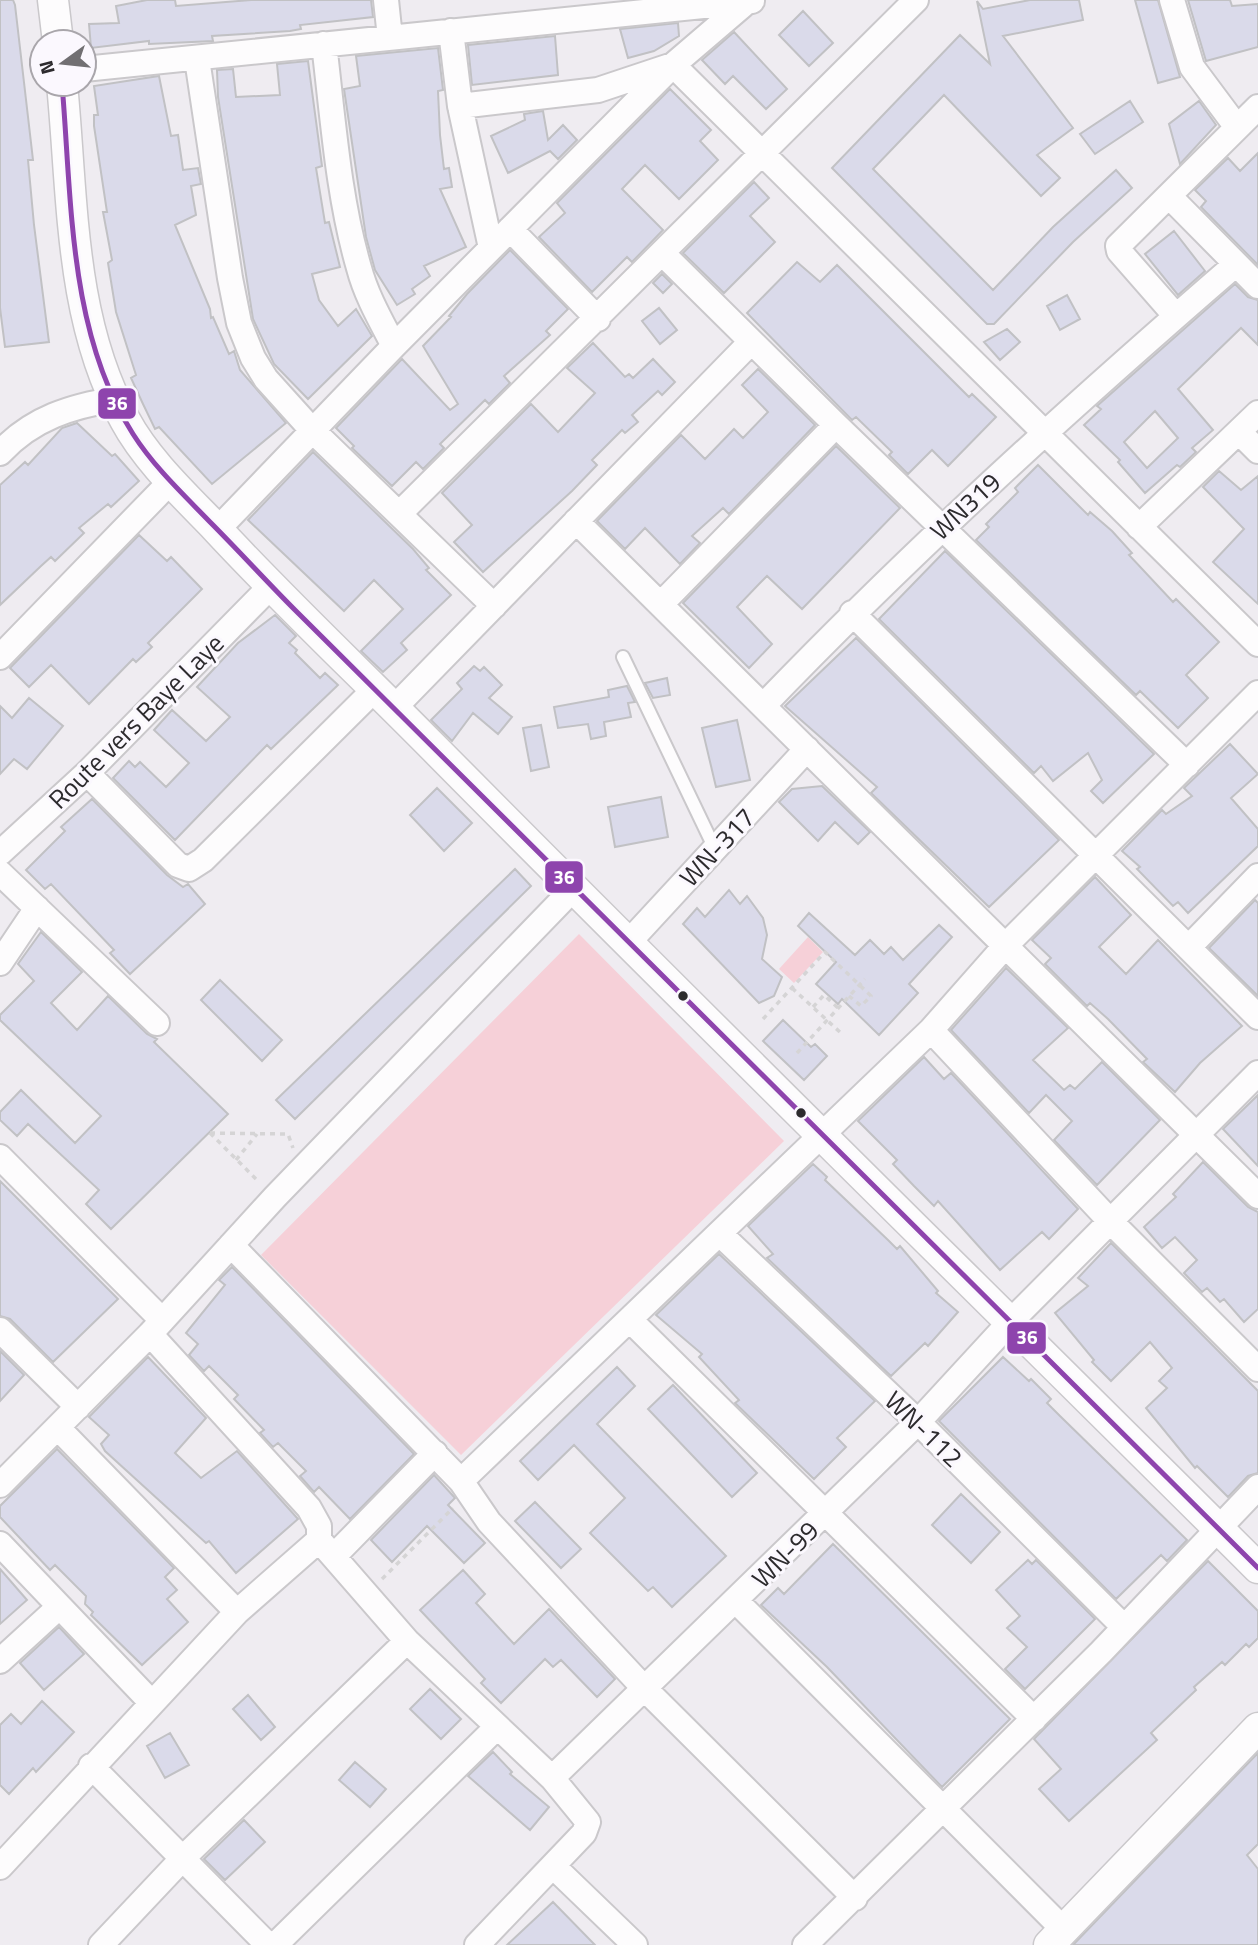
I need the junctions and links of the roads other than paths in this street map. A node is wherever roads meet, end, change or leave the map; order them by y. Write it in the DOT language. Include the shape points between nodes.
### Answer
graph roads {
  1 [pos="53,0"];
  2 [pos="386,0"];
  3 [pos="752,0"];
  4 [pos="916,0"];
  5 [pos="1172,0"];
  6 [pos="56,28"];
  7 [pos="451,31"];
  8 [pos="390,38"];
  9 [pos="324,44"];
  10 [pos="197,59"];
  11 [pos="673,65"];
  12 [pos="98,68"];
  13 [pos="63,98"];
  14 [pos="460,106"];
  15 [pos="1258,107"];
  16 [pos="1236,126"];
  17 [pos="761,152"];
  18 [pos="1170,197"];
  19 [pos="510,229"];
  20 [pos="491,248"];
  21 [pos="663,254"];
  22 [pos="1235,265"];
  23 [pos="1258,286"];
  24 [pos="1175,315"];
  25 [pos="598,319"];
  26 [pos="751,342"];
  27 [pos="394,346"];
  28 [pos="117,399"];
  29 [pos="1258,413"];
  30 [pos="836,425"];
  31 [pos="312,430"];
  32 [pos="1044,432"];
  33 [pos="1239,432"];
  34 [pos="2,448"];
  35 [pos="1258,451"];
  36 [pos="171,481"];
  37 [pos="400,513"];
  38 [pos="576,521"];
  39 [pos="943,527"];
  40 [pos="1139,527"];
  41 [pos="217,530"];
  42 [pos="270,587"];
  43 [pos="661,604"];
  44 [pos="494,606"];
  45 [pos="852,613"];
  46 [pos="1258,644"];
  47 [pos="0,657"];
  48 [pos="622,657"];
  49 [pos="1258,693"];
  50 [pos="385,698"];
  51 [pos="763,706"];
  52 [pos="807,749"];
  53 [pos="1187,765"];
  54 [pos="86,773"];
  55 [pos="715,849"];
  56 [pos="0,853"];
  57 [pos="1096,853"];
  58 [pos="0,873"];
  59 [pos="1258,876"];
  60 [pos="573,888"];
  61 [pos="37,908"];
  62 [pos="627,944"];
  63 [pos="1006,945"];
  64 [pos="1190,946"];
  65 [pos="0,963"];
  66 [pos="1258,1017"];
  67 [pos="157,1023"];
  68 [pos="931,1030"];
  69 [pos="1258,1073"];
  70 [pos="820,1134"];
  71 [pos="1196,1134"];
  72 [pos="0,1157"];
  73 [pos="1258,1196"];
  74 [pos="1112,1223"];
  75 [pos="720,1234"];
  76 [pos="231,1245"];
  77 [pos="630,1320"];
  78 [pos="1012,1321"];
  79 [pos="156,1327"];
  80 [pos="0,1330"];
  81 [pos="1258,1369"];
  82 [pos="78,1407"];
  83 [pos="918,1422"];
  84 [pos="59,1429"];
  85 [pos="435,1453"];
  86 [pos="0,1485"];
  87 [pos="465,1487"];
  88 [pos="1258,1487"];
  89 [pos="827,1512"];
  90 [pos="1217,1528"];
  91 [pos="0,1544"];
  92 [pos="327,1548"];
  93 [pos="1258,1568"];
  94 [pos="737,1602"];
  95 [pos="59,1606"];
  96 [pos="237,1612"];
  97 [pos="1124,1627"];
  98 [pos="407,1641"];
  99 [pos="0,1661"];
  100 [pos="644,1688"];
  101 [pos="151,1702"];
  102 [pos="1034,1718"];
  103 [pos="496,1728"];
  104 [pos="1258,1728"];
  105 [pos="91,1766"];
  106 [pos="552,1778"];
  107 [pos="944,1808"];
  108 [pos="184,1857"];
  109 [pos="553,1866"];
  110 [pos="0,1867"];
  111 [pos="855,1898"];
  112 [pos="1056,1938"];
  113 [pos="102,1945"];
  114 [pos="268,1945"];
  115 [pos="275,1945"];
  116 [pos="477,1945"];
  117 [pos="635,1945"];
  118 [pos="805,1945"];
  1 -- 6 [label="street"];
  2 -- 8 [label="street"];
  3 -- 7 [label="street"];
  3 -- 11 [label="street"];
  4 -- 17 [label="street"];
  5 -- 16 [label="street" via="1192,67"];
  7 -- 8 [label="street"];
  7 -- 14 [label="street"];
  8 -- 9 [label="street"];
  9 -- 10 [label="street"];
  9 -- 27 [label="street" via="353,245 367,293"];
  10 -- 12 [label="street"];
  10 -- 31 [label="street" via="239,323 266,379"];
  11 -- 14 [label="street" via="598,90"];
  11 -- 17 [label="street"];
  11 -- 19 [label="street"];
  13 -- 28 [label="street" via="84,310 94,354"];
  14 -- 20 [label="street"];
  15 -- 16 [label="street"];
  16 -- 18 [label="street"];
  17 -- 21 [label="street"];
  17 -- 32 [label="street"];
  18 -- 22 [label="street"];
  18 -- 24 [label="street" via="1118,246"];
  19 -- 20 [label="street"];
  19 -- 25 [label="street"];
  20 -- 27 [label="street"];
  21 -- 25 [label="street"];
  21 -- 26 [label="street"];
  22 -- 23 [label="street"];
  22 -- 24 [label="street, WN319"];
  24 -- 32 [label="street, WN319"];
  25 -- 37 [label="street"];
  26 -- 30 [label="street"];
  26 -- 38 [label="street"];
  27 -- 31 [label="street"];
  28 -- 34 [label="street" via="76,405 40,421"];
  28 -- 36 [label="street" via="125,421"];
  29 -- 33 [label="street"];
  30 -- 39 [label="street"];
  30 -- 43 [label="street"];
  31 -- 37 [label="street"];
  31 -- 41 [label="street"];
  32 -- 39 [label="street, WN319"];
  32 -- 40 [label="street"];
  33 -- 35 [label="street"];
  33 -- 40 [label="street"];
  36 -- 41 [label="street"];
  36 -- 47 [label="street"];
  37 -- 44 [label="street"];
  38 -- 43 [label="street"];
  38 -- 44 [label="street"];
  39 -- 45 [label="street, WN319"];
  39 -- 53 [label="street"];
  40 -- 46 [label="street"];
  41 -- 42 [label="street"];
  42 -- 50 [label="street"];
  42 -- 54 [label="street, Route vers Baye Laye"];
  43 -- 51 [label="street"];
  44 -- 50 [label="street"];
  45 -- 51 [label="street, WN319"];
  45 -- 57 [label="street"];
  48 -- 55 [label="lane"];
  49 -- 53 [label="street"];
  50 -- 54 [label="street" via="190,869 178,865"];
  50 -- 60 [label="street"];
  51 -- 52 [label="street"];
  52 -- 55 [label="street, WN-317 / WN-317"];
  52 -- 63 [label="street"];
  53 -- 57 [label="street"];
  54 -- 56 [label="street, Route vers Baye Laye"];
  55 -- 62 [label="street, WN-317 / WN-317"];
  57 -- 63 [label="street"];
  57 -- 64 [label="street"];
  58 -- 61 [label="street"];
  59 -- 64 [label="street"];
  60 -- 62 [label="street"];
  60 -- 76 [label="street"];
  61 -- 65 [label="street"];
  61 -- 67 [label="street"];
  62 -- 70 [label="street"];
  63 -- 68 [label="street"];
  63 -- 71 [label="street"];
  64 -- 66 [label="street"];
  68 -- 70 [label="street"];
  68 -- 74 [label="street"];
  69 -- 71 [label="street, WN-99"];
  70 -- 75 [label="street"];
  70 -- 78 [label="street"];
  71 -- 73 [label="street"];
  71 -- 74 [label="street, WN-99"];
  72 -- 79 [label="street"];
  74 -- 78 [label="street, WN-99"];
  74 -- 81 [label="street"];
  75 -- 77 [label="street"];
  75 -- 83 [label="street, WN-112"];
  76 -- 79 [label="street"];
  76 -- 85 [label="street"];
  77 -- 87 [label="street"];
  77 -- 89 [label="street"];
  78 -- 83 [label="street, WN-99"];
  78 -- 90 [label="street"];
  79 -- 82 [label="street"];
  79 -- 92 [label="street" via="309,1508"];
  80 -- 82 [label="street"];
  82 -- 84 [label="street"];
  83 -- 89 [label="street, WN-99"];
  83 -- 97 [label="street, WN-112"];
  84 -- 86 [label="street"];
  84 -- 96 [label="street"];
  85 -- 87 [label="street"];
  85 -- 92 [label="street"];
  87 -- 100 [label="street" via="489,1522"];
  88 -- 90 [label="street"];
  89 -- 94 [label="street, WN-99"];
  89 -- 102 [label="street"];
  90 -- 93 [label="street"];
  90 -- 97 [label="street"];
  91 -- 95 [label="street"];
  92 -- 96 [label="street"];
  92 -- 98 [label="street"];
  94 -- 100 [label="street, WN-99"];
  94 -- 107 [label="street"];
  95 -- 99 [label="street"];
  95 -- 101 [label="street"];
  96 -- 101 [label="street"];
  97 -- 102 [label="street"];
  98 -- 103 [label="street"];
  98 -- 108 [label="street"];
  100 -- 106 [label="street, WN-99"];
  100 -- 111 [label="street"];
  101 -- 105 [label="street"];
  102 -- 107 [label="street"];
  103 -- 106 [label="street"];
  103 -- 115 [label="street"];
  104 -- 112 [label="street"];
  105 -- 108 [label="street"];
  105 -- 110 [label="street"];
  106 -- 109 [label="street" via="588,1822 584,1833"];
  107 -- 111 [label="street"];
  107 -- 112 [label="street"];
  108 -- 113 [label="street"];
  108 -- 114 [label="street"];
  109 -- 116 [label="street"];
  109 -- 117 [label="street"];
  111 -- 118 [label="street"];
}
